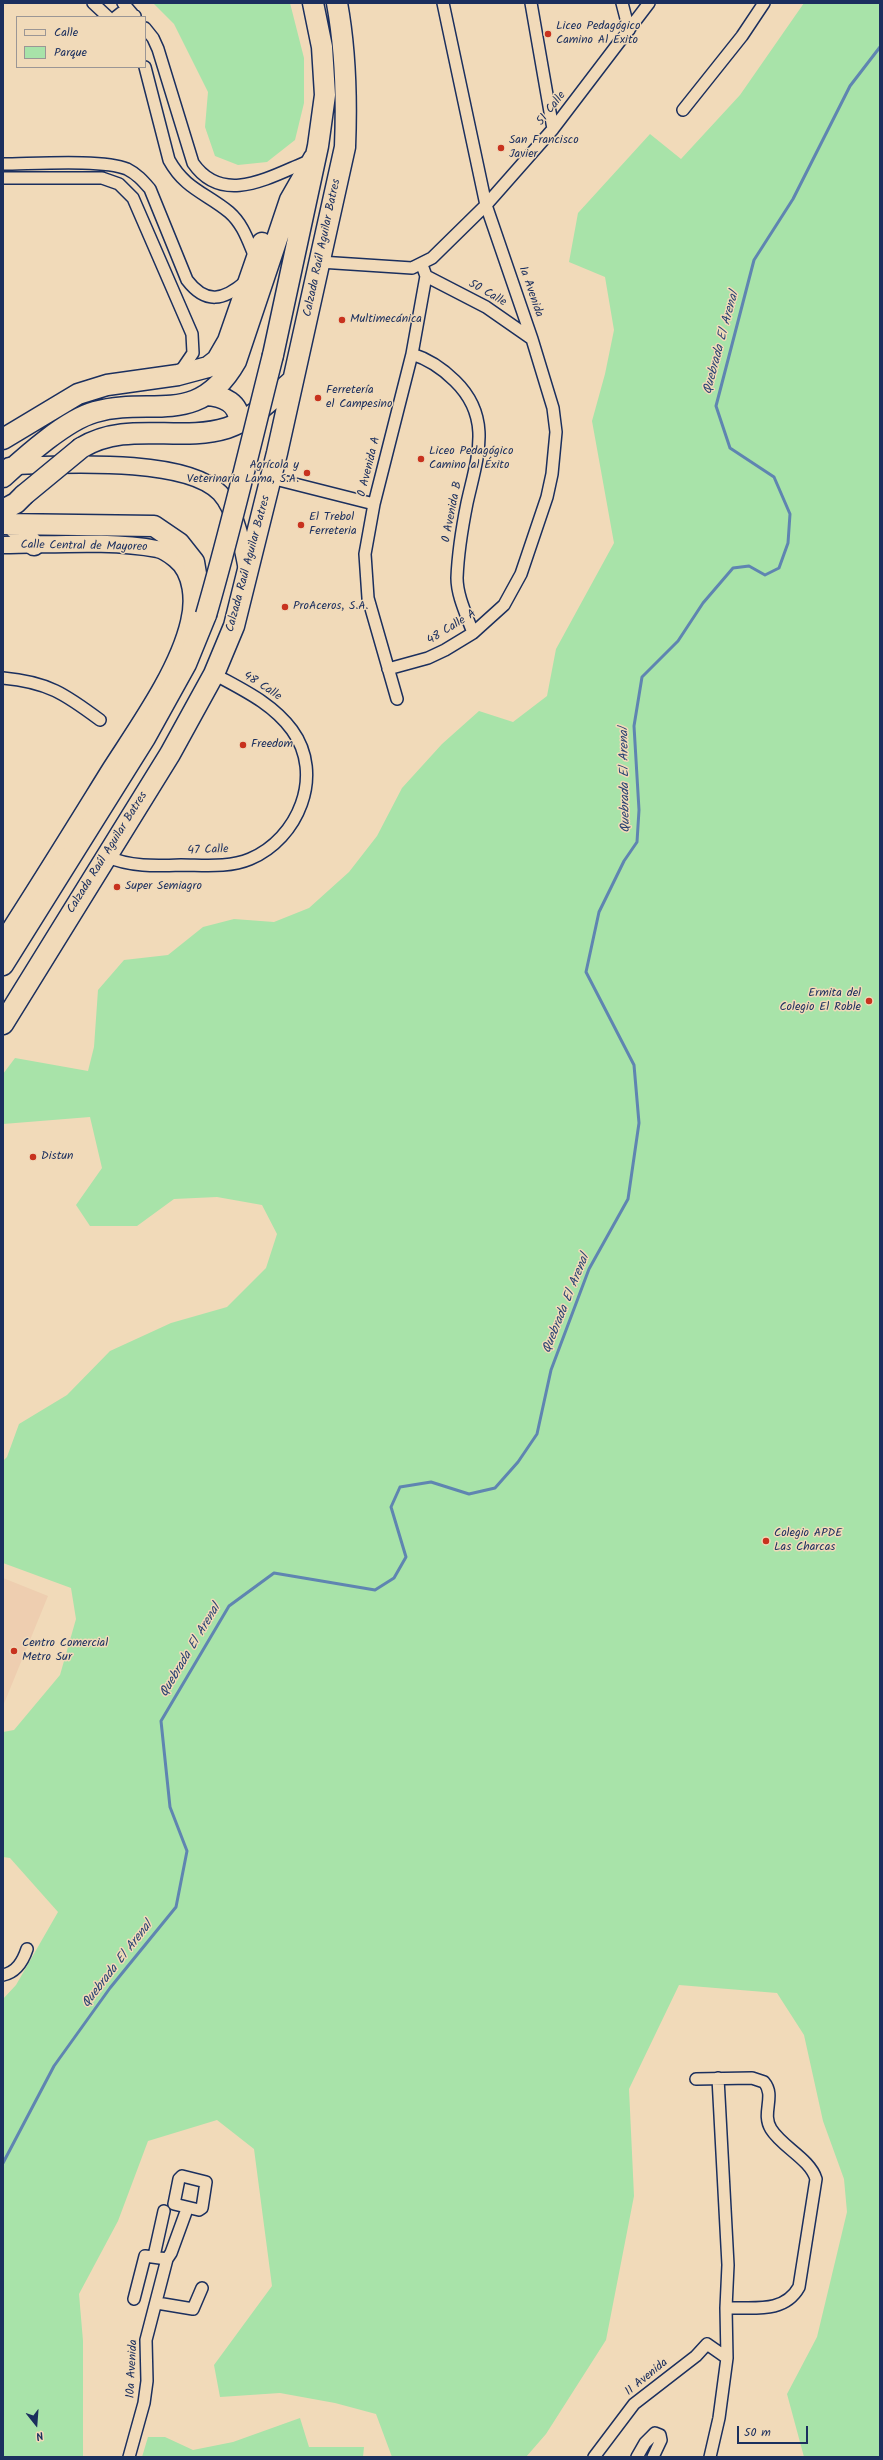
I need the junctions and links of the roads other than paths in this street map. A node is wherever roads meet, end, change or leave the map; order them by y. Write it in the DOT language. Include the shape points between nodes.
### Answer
graph roads {
  1 [pos="93,3"];
  2 [pos="123,3"];
  3 [pos="313,3"];
  4 [pos="337,3"];
  5 [pos="443,3"];
  6 [pos="531,3"];
  7 [pos="622,3"];
  8 [pos="649,3"];
  9 [pos="764,3"];
  10 [pos="107,16"];
  11 [pos="117,16"];
  12 [pos="135,16"];
  13 [pos="146,29"];
  14 [pos="629,30"];
  15 [pos="145,68"];
  16 [pos="683,110"];
  17 [pos="553,129"];
  18 [pos="312,156"];
  19 [pos="3,164"];
  20 [pos="3,178"];
  21 [pos="486,205"];
  22 [pos="255,257"];
  23 [pos="320,262"];
  24 [pos="417,267"];
  25 [pos="426,276"];
  26 [pos="247,280"];
  27 [pos="532,339"];
  28 [pos="412,354"];
  29 [pos="178,375"];
  30 [pos="293,380"];
  31 [pos="206,395"];
  32 [pos="239,422"];
  33 [pos="3,439"];
  34 [pos="7,470"];
  35 [pos="271,478"];
  36 [pos="374,504"];
  37 [pos="6,520"];
  38 [pos="3,545"];
  39 [pos="34,545"];
  40 [pos="248,576"];
  41 [pos="515,587"];
  42 [pos="196,603"];
  43 [pos="473,633"];
  44 [pos="198,634"];
  45 [pos="388,669"];
  46 [pos="214,674"];
  47 [pos="3,678"];
  48 [pos="397,698"];
  49 [pos="100,720"];
  50 [pos="295,818"];
  51 [pos="106,856"];
  52 [pos="3,940"];
  53 [pos="3,965"];
  54 [pos="3,1024"];
  55 [pos="27,1949"];
  56 [pos="3,1975"];
  57 [pos="718,2078"];
  58 [pos="696,2079"];
  59 [pos="187,2209"];
  60 [pos="164,2211"];
  61 [pos="154,2256"];
  62 [pos="167,2259"];
  63 [pos="202,2288"];
  64 [pos="134,2299"];
  65 [pos="157,2303"];
  66 [pos="726,2308"];
  67 [pos="727,2358"];
  68 [pos="129,2457"];
  69 [pos="594,2457"];
  70 [pos="637,2457"];
  71 [pos="653,2457"];
  72 [pos="710,2457"];
  1 -- 10 [label="street"];
  2 -- 12 [label="street"];
  3 -- 18 [label="highway" via="322,47 325,95"];
  4 -- 23 [label="highway, Calzada Raúl Aguilar Batres" via="344,46 347,100 345,146"];
  5 -- 21 [label="street, 1a Avenida"];
  6 -- 17 [label="street"];
  7 -- 14 [label="street"];
  8 -- 14 [label="street, 51 Calle"];
  9 -- 16 [label="street" via="742,36"];
  11 -- 12 [label="street" via="121,13"];
  13 -- 18 [label="street" via="158,49 193,163 199,173 213,182 246,186"];
  14 -- 17 [label="street, 51 Calle"];
  15 -- 22 [label="street" via="169,160 190,187 235,218 248,238"];
  17 -- 21 [label="street, 51 Calle"];
  18 -- 22 [label="highway" via="292,181"];
  18 -- 31 [label="highway" via="290,200 236,361 221,382"];
  18 -- 42 [label="highway, bridge" via="273,355 222,563"];
  19 -- 26 [label="street" via="102,165 126,169 141,178 150,189 187,280 192,286 202,295 223,297"];
  20 -- 29 [label="street" via="102,178 119,184 133,198 192,334 193,353"];
  21 -- 24 [label="street, 51 Calle" via="432,258"];
  21 -- 27 [label="street, 1a Avenida"];
  22 -- 26 [label="highway"];
  23 -- 24 [label="street"];
  23 -- 30 [label="highway, Calzada Raúl Aguilar Batres"];
  24 -- 25 [label="street"];
  25 -- 27 [label="street, 50 Calle" via="486,307"];
  25 -- 28 [label="street, 0 Avenida A"];
  26 -- 29 [label="highway" via="228,341 217,360 208,367"];
  27 -- 41 [label="street, 1a Avenida" via="553,408 556,432 547,496 534,539"];
  28 -- 36 [label="street, 0 Avenida A"];
  28 -- 43 [label="street, 0 Avenida B" via="448,374 470,399 477,416 480,448 460,540 457,580"];
  29 -- 33 [label="highway" via="107,385 78,394"];
  30 -- 32 [label="highway"];
  30 -- 35 [label="highway, Calzada Raúl Aguilar Batres"];
  31 -- 32 [label="highway" via="220,396 232,403 238,412"];
  31 -- 34 [label="highway" via="179,405 95,412 71,424"];
  32 -- 37 [label="highway, bridge" via="227,428 203,432 127,433 98,440 81,448 24,495"];
  34 -- 40 [label="main road" via="80,465 143,468 170,472 205,483 219,492 227,504 241,539"];
  35 -- 36 [label="street"];
  35 -- 40 [label="highway, Calzada Raúl Aguilar Batres"];
  36 -- 45 [label="street, 0 Avenida A" via="366,539 365,583"];
  37 -- 39 [label="highway"];
  37 -- 42 [label="highway" via="154,526 174,539 191,556"];
  38 -- 39 [label="main road, Calle Central de Mayoreo"];
  39 -- 42 [label="main road, Calle Central de Mayoreo" via="108,545 158,549 181,564"];
  40 -- 46 [label="highway, Calzada Raúl Aguilar Batres" via="234,626"];
  41 -- 43 [label="street, 48 Calle A" via="493,617"];
  42 -- 44 [label="highway"];
  42 -- 44 [label="highway"];
  42 -- 52 [label="main road" via="172,666 147,710"];
  43 -- 45 [label="street, 48 Calle A" via="428,658"];
  44 -- 53 [label="highway" via="186,664 145,738"];
  45 -- 48 [label="street, 0 Avenida A"];
  46 -- 50 [label="street, 48 Calle" via="262,700 282,717 293,732 305,762 307,779 306,793"];
  46 -- 51 [label="highway, Calzada Raúl Aguilar Batres" via="170,754"];
  47 -- 49 [label="street" via="24,680 64,693"];
  50 -- 51 [label="street, 47 Calle" via="273,845 240,863 160,866 121,863"];
  51 -- 54 [label="highway, Calzada Raúl Aguilar Batres"];
  55 -- 56 [label="street" via="16,1969"];
  57 -- 58 [label="street"];
  57 -- 66 [label="street" via="728,2265"];
  57 -- 66 [label="street" via="752,2078 764,2083 769,2094 766,2113 770,2128 810,2168 816,2182 799,2287 794,2295 783,2304 772,2307"];
  59 -- 62 [label="street, 10a Avenida"];
  60 -- 61 [label="street"];
  61 -- 62 [label="street"];
  61 -- 64 [label="street" via="148,2255 143,2259"];
  62 -- 65 [label="street, 10a Avenida"];
  63 -- 65 [label="street" via="193,2309"];
  65 -- 68 [label="street, 10a Avenida" via="146,2340 147,2381 144,2403"];
  66 -- 67 [label="street"];
  67 -- 69 [label="street, 11 Avenida" via="707,2344 696,2356 634,2404"];
  67 -- 72 [label="street" via="719,2418"];
  70 -- 71 [label="street" via="655,2433 660,2435 661,2440"];
}
